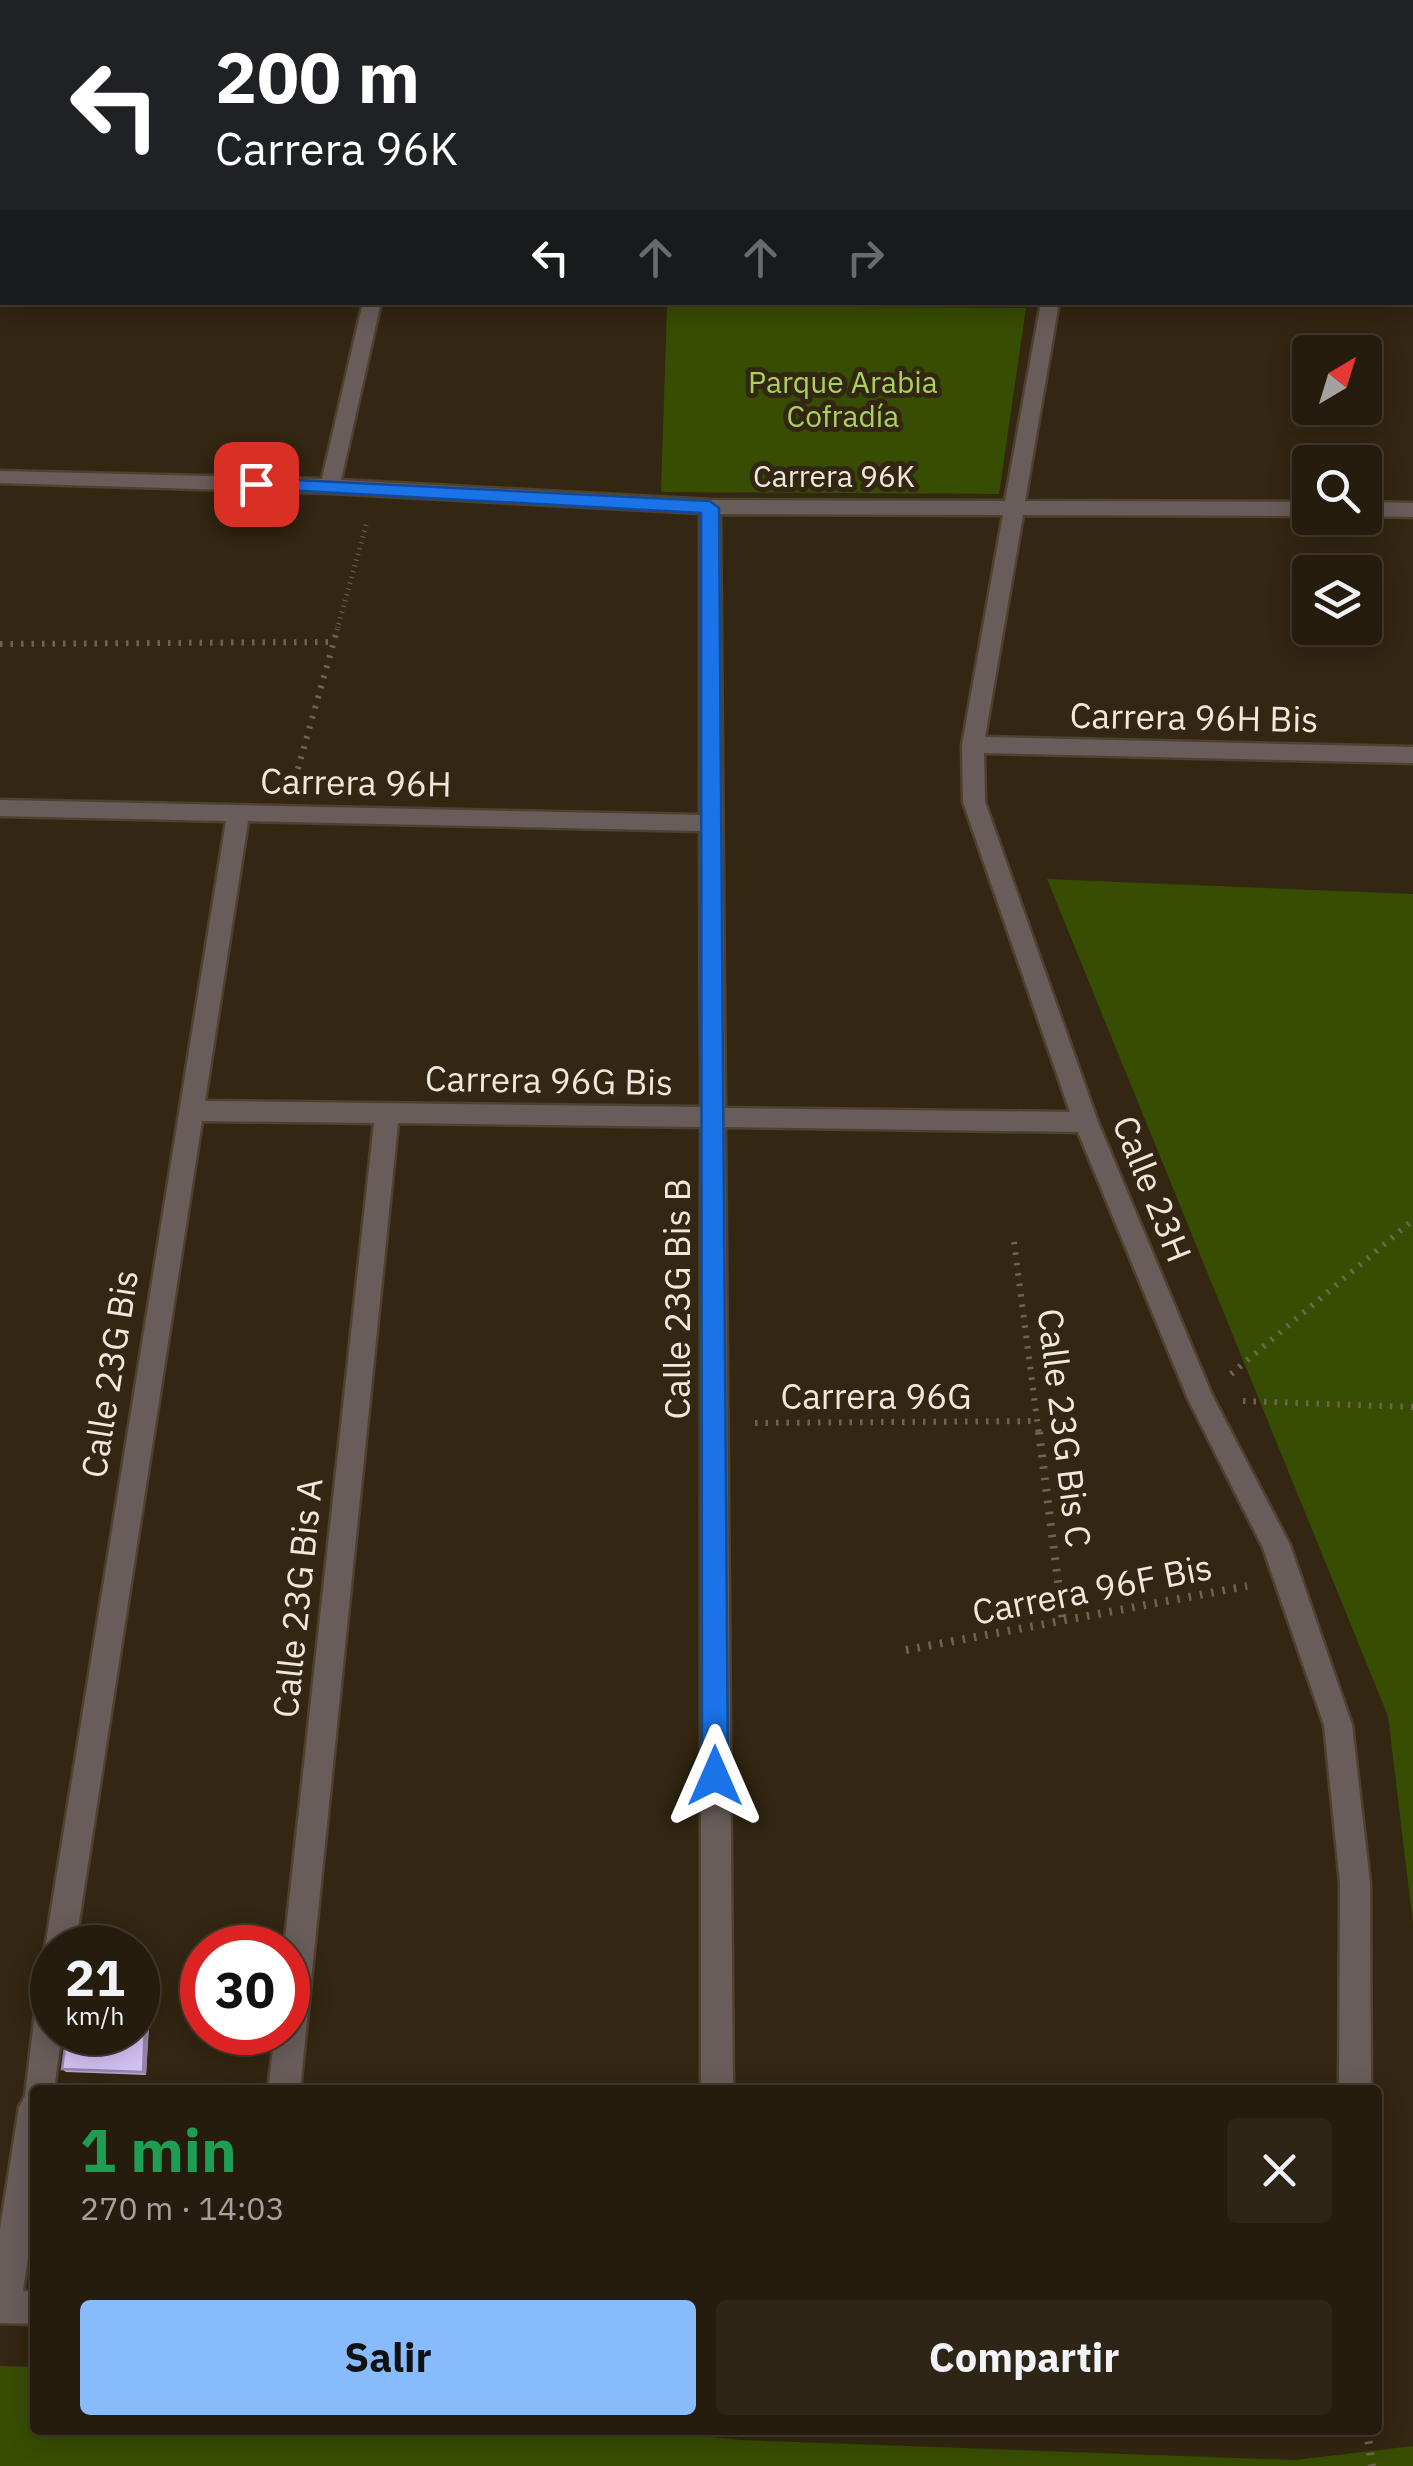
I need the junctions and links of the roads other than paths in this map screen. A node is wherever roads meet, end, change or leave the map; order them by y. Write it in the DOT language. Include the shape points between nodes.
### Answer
graph roads {
  1 [pos="371,305"];
  2 [pos="1049,305"];
  3 [pos="0,478"];
  4 [pos="330,486"];
  5 [pos="1015,506"];
  6 [pos="710,508"];
  7 [pos="1292,509"];
  8 [pos="1382,509"];
  9 [pos="1413,510"];
  10 [pos="973,745"];
  11 [pos="1413,755"];
  12 [pos="0,808"];
  13 [pos="238,813"];
  14 [pos="711,823"];
  15 [pos="192,1112"];
  16 [pos="387,1114"];
  17 [pos="712,1117"];
  18 [pos="1086,1122"];
  19 [pos="64,1925"];
  20 [pos="43,2055"];
  21 [pos="39,2085"];
  22 [pos="285,2085"];
  23 [pos="716,2085"];
  24 [pos="1355,2085"];
  25 [pos="30,2152"];
  26 [pos="13,2307"];
  1 -- 4 [label="street"];
  2 -- 5 [label="street, Calle 23H"];
  3 -- 4 [label="street, Carrera 96K"];
  4 -- 6 [label="street, Carrera 96K"];
  5 -- 6 [label="street, Carrera 96K"];
  5 -- 7 [label="street, Carrera 96K"];
  5 -- 10 [label="street, Calle 23H"];
  6 -- 14 [label="street, Calle 23G Bis B"];
  8 -- 9 [label="street"];
  10 -- 11 [label="street, Carrera 96H Bis"];
  10 -- 18 [label="street, Calle 23H" via="974,802"];
  12 -- 13 [label="street, Carrera 96H"];
  13 -- 14 [label="street, Carrera 96H"];
  13 -- 15 [label="street, Calle 23G Bis"];
  14 -- 17 [label="street, Calle 23G Bis B"];
  15 -- 16 [label="street, Carrera 96G Bis"];
  15 -- 19 [label="street, Calle 23G Bis"];
  16 -- 17 [label="street, Carrera 96G Bis"];
  16 -- 22 [label="street, Calle 23G Bis A"];
  17 -- 18 [label="street, Carrera 96G Bis"];
  17 -- 23 [label="street, Calle 23G Bis B"];
  18 -- 24 [label="street, Calle 23H" via="1202,1399 1276,1545 1338,1725 1355,1883"];
  20 -- 21 [label="street"];
  25 -- 26 [label="street"];
}
